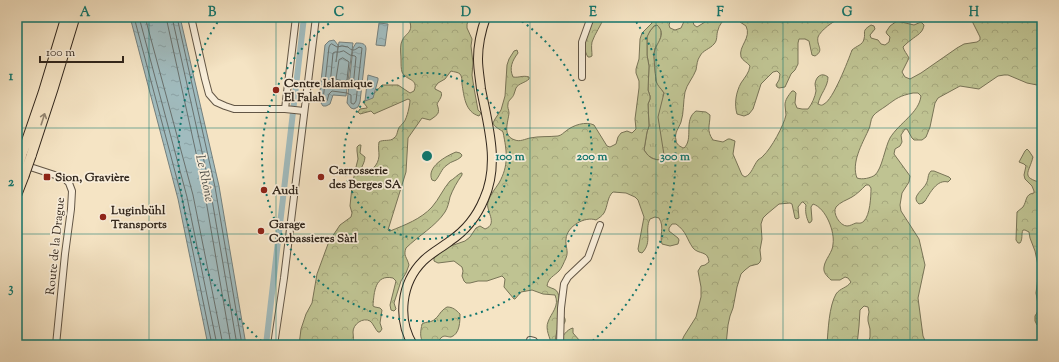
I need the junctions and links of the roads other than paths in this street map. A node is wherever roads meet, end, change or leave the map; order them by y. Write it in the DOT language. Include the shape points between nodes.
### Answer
graph roads {
  1 [pos="66,17"];
  2 [pos="75,17"];
  3 [pos="191,17"];
  4 [pos="296,17"];
  5 [pos="316,17"];
  6 [pos="486,17"];
  7 [pos="591,17"];
  8 [pos="582,77"];
  9 [pos="285,109"];
  10 [pos="304,111"];
  11 [pos="26,155"];
  12 [pos="17,163"];
  13 [pos="17,169"];
  14 [pos="17,194"];
  15 [pos="600,225"];
  16 [pos="530,340"];
  17 [pos="56,345"];
  18 [pos="274,345"];
  19 [pos="413,345"];
  20 [pos="536,345"];
  21 [pos="560,345"];
  1 -- 11 [label="highway"];
  11 -- 2 [label="highway, one-way" via="55,82"];
  3 -- 9 [label="street" via="209,94 216,102 234,109"];
  4 -- 9 [label="street"];
  5 -- 10 [label="street"];
  6 -- 19 [label="main road" via="480,36 478,59 492,151 490,181 485,199 473,219 452,240 423,260 408,284 403,314"];
  7 -- 8 [label="street" via="582,42"];
  9 -- 10 [label="street"];
  10 -- 18 [label="street"];
  11 -- 13 [label="highway, bridge"];
  11 -- 14 [label="highway, bridge" via="24,176"];
  12 -- 17 [label="street, Route de la Drague" via="64,178 72,191"];
  15 -- 21 [label="street" via="588,258 564,284"];
  16 -- 20 [label="street"];
}
